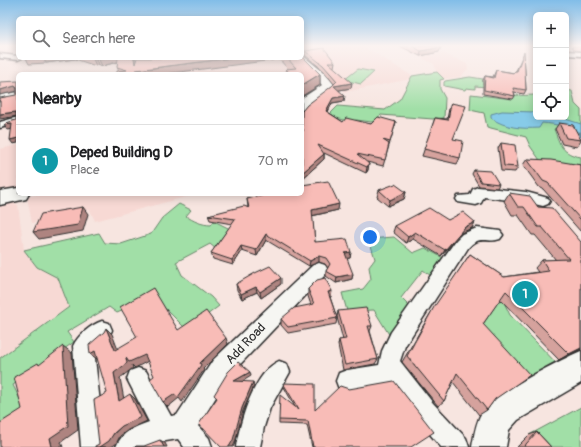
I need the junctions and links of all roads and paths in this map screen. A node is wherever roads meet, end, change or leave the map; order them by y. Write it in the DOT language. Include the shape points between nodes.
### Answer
graph roads {
  1 [pos="311,67"];
  2 [pos="16,95"];
  3 [pos="0,98"];
  4 [pos="304,100"];
  5 [pos="16,121"];
  6 [pos="0,125"];
  7 [pos="16,195"];
  8 [pos="0,198"];
  9 [pos="463,199"];
  10 [pos="543,200"];
  11 [pos="495,235"];
  12 [pos="319,270"];
  13 [pos="102,330"];
  14 [pos="581,366"];
  15 [pos="279,372"];
  16 [pos="395,373"];
  17 [pos="138,379"];
  18 [pos="347,381"];
  19 [pos="174,428"];
  20 [pos="94,447"];
  21 [pos="128,447"];
  22 [pos="200,447"];
  23 [pos="248,447"];
  24 [pos="457,447"];
  25 [pos="489,447"];
  1 -- 4 [label="street" via="329,85"];
  2 -- 3 [label="street"];
  5 -- 6 [label="street"];
  7 -- 8 [label="street"];
  9 -- 10 [label="street" via="476,200 478,192"];
  11 -- 16 [label="street" via="477,234 468,238 455,252 392,351 389,364"];
  12 -- 19 [label="street, Add Road" via="222,368"];
  13 -- 20 [label="street" via="83,346"];
  14 -- 25 [label="street" via="506,409 494,422"];
  15 -- 23 [label="street" via="271,381 260,404"];
  16 -- 18 [label="street"];
  16 -- 24 [label="street"];
  17 -- 19 [label="street"];
  19 -- 21 [label="street" via="156,430"];
  19 -- 22 [label="street"];
}
